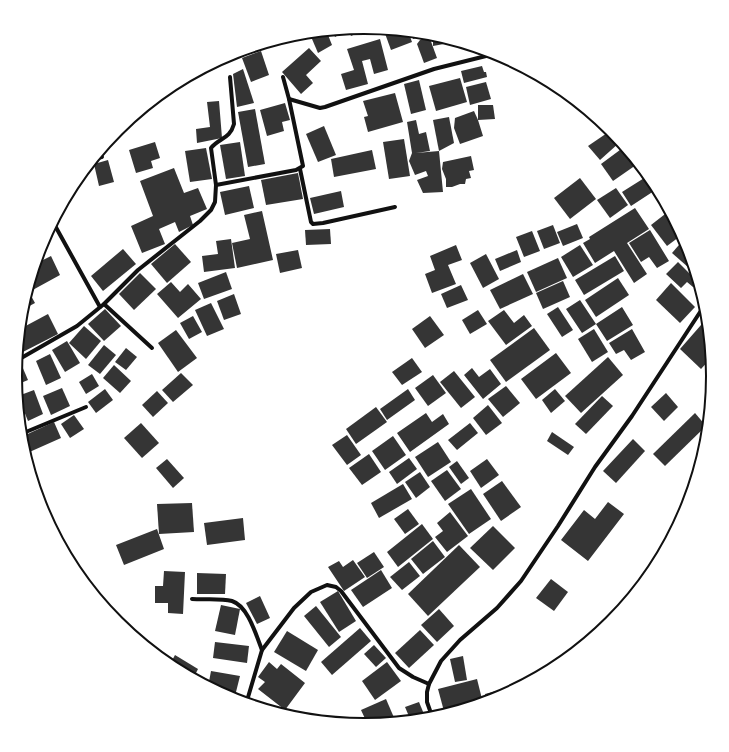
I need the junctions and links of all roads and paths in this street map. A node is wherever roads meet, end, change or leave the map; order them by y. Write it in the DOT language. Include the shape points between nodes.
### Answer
graph roads {
  1 [pos="486,56"];
  2 [pos="230,77"];
  3 [pos="283,77"];
  4 [pos="289,99"];
  5 [pos="300,169"];
  6 [pos="216,185"];
  7 [pos="395,207"];
  8 [pos="56,227"];
  9 [pos="104,304"];
  10 [pos="100,307"];
  11 [pos="700,311"];
  12 [pos="152,348"];
  13 [pos="23,358"];
  14 [pos="86,406"];
  15 [pos="27,431"];
  16 [pos="192,599"];
  17 [pos="262,650"];
  18 [pos="429,684"];
  19 [pos="248,698"];
  20 [pos="431,712"];
  1 -- 4 [label="street" via="434,69 323,108"];
  2 -- 6 [label="street" via="234,124 226,138 211,148"];
  3 -- 4 [label="street"];
  4 -- 5 [label="street" via="302,166"];
  5 -- 6 [label="street"];
  5 -- 7 [label="street" via="313,224"];
  6 -- 9 [label="street" via="215,202 211,210 138,270"];
  8 -- 10 [label="street"];
  9 -- 10 [label="street"];
  9 -- 12 [label="street"];
  10 -- 13 [label="street" via="77,326"];
  11 -- 18 [label="street" via="521,580 497,608 460,640 441,661"];
  14 -- 15 [label="street"];
  16 -- 17 [label="street" via="225,600 240,605 248,616"];
  17 -- 18 [label="street" via="294,608 311,592 332,585 341,591 399,668"];
  17 -- 19 [label="street"];
  18 -- 20 [label="street" via="427,692"];
}
